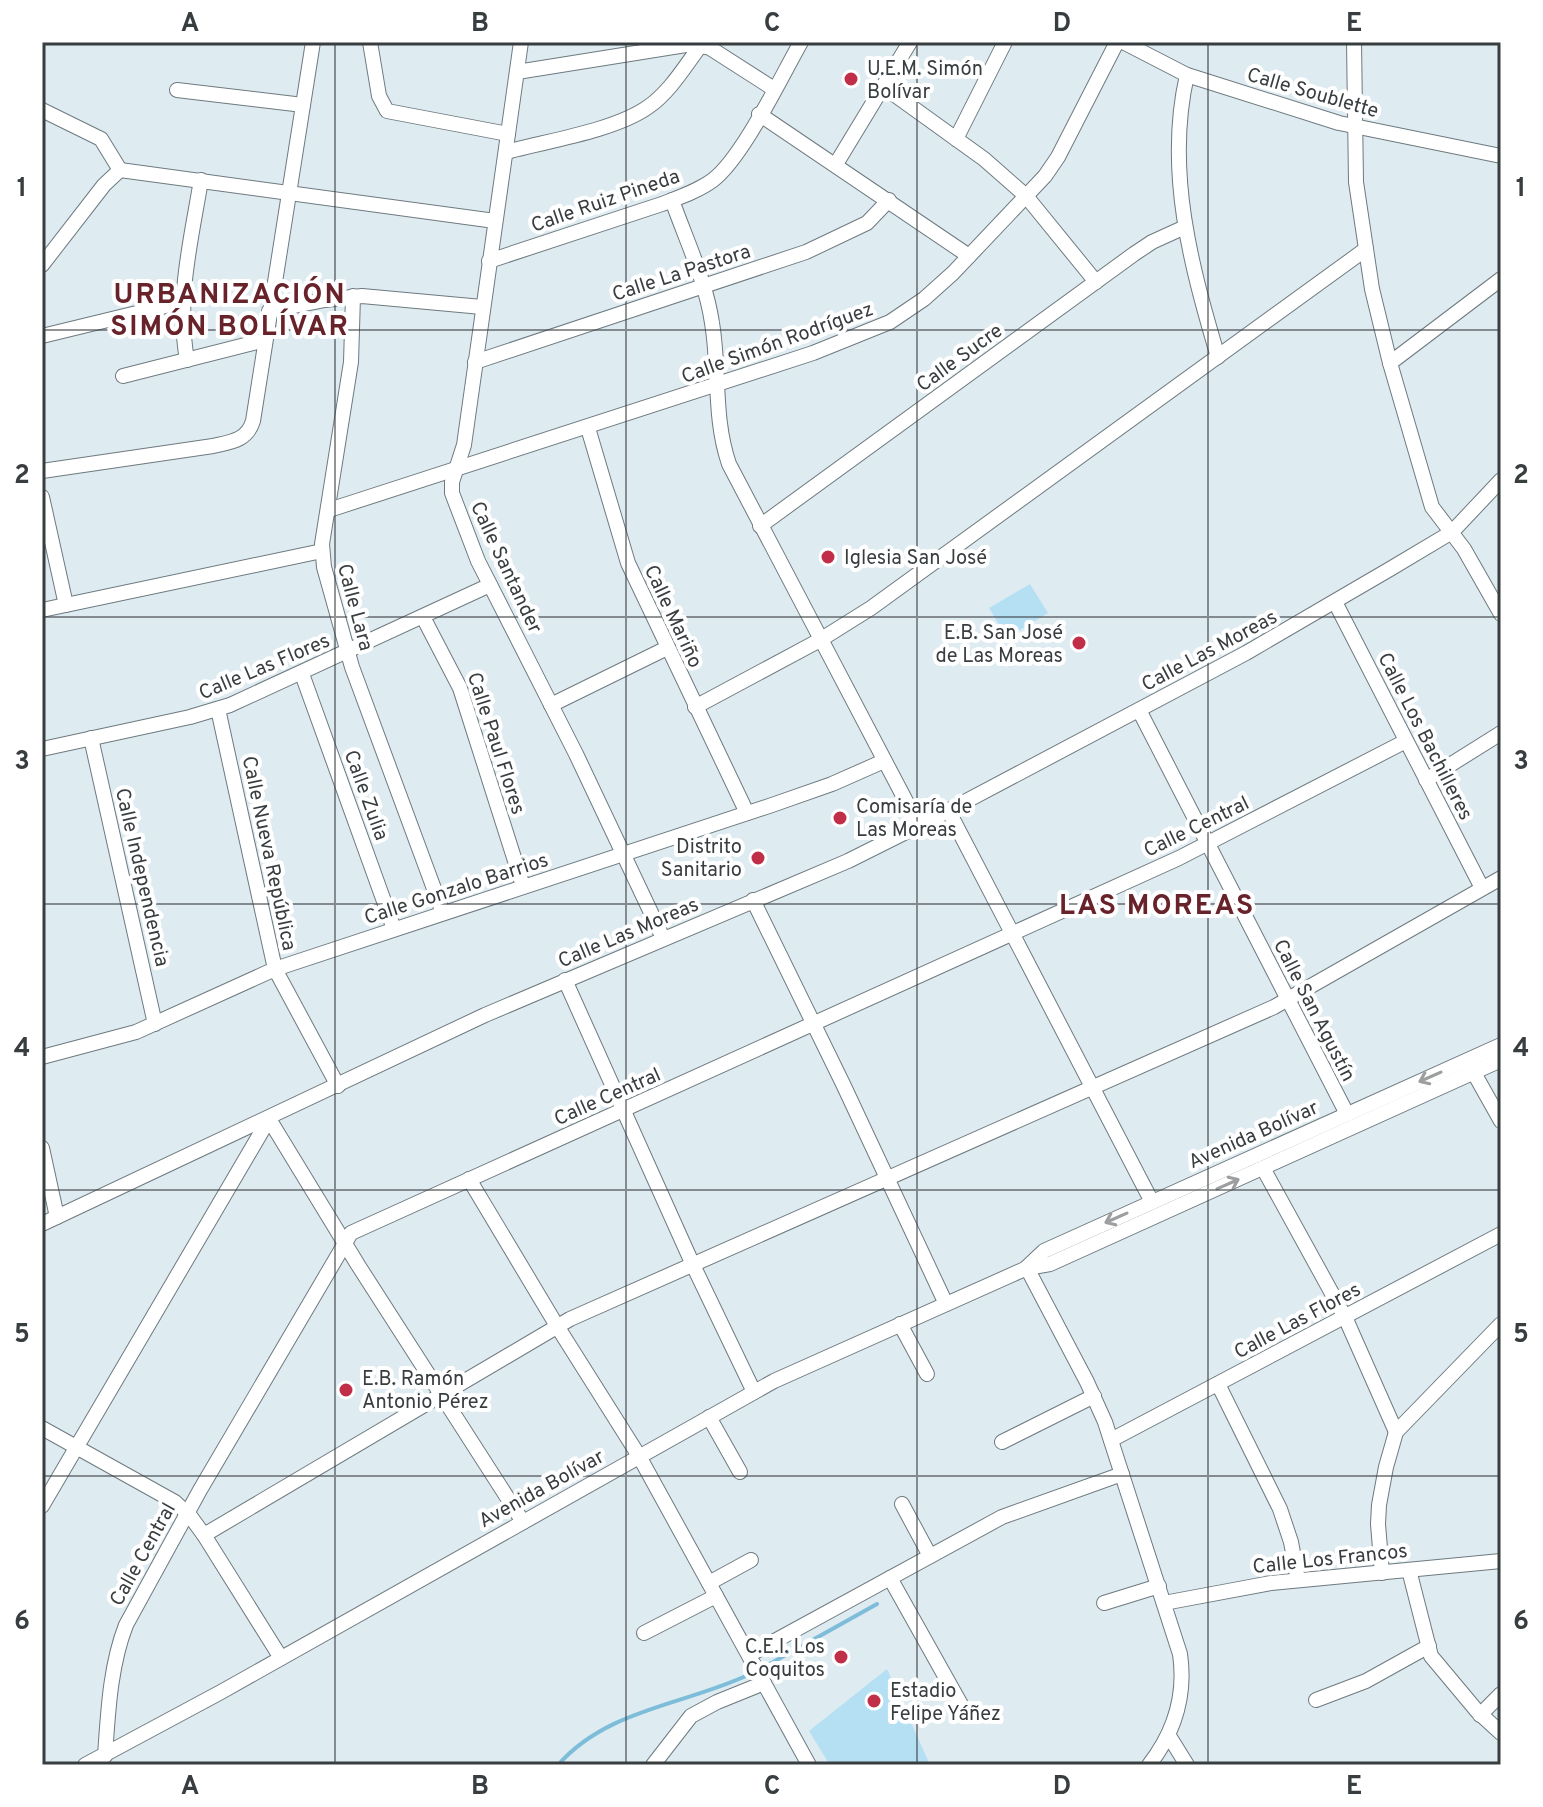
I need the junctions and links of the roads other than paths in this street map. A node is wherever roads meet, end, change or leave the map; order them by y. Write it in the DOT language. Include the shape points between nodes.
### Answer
graph roads {
  1 [pos="313,42"];
  2 [pos="370,42"];
  3 [pos="521,42"];
  4 [pos="801,42"];
  5 [pos="910,42"];
  6 [pos="1005,42"];
  7 [pos="1120,42"];
  8 [pos="1354,42"];
  9 [pos="701,45"];
  10 [pos="517,72"];
  11 [pos="1187,75"];
  12 [pos="884,87"];
  13 [pos="774,89"];
  14 [pos="177,90"];
  15 [pos="303,105"];
  16 [pos="42,110"];
  17 [pos="759,114"];
  18 [pos="1353,127"];
  19 [pos="508,134"];
  20 [pos="956,139"];
  21 [pos="506,152"];
  22 [pos="1501,156"];
  23 [pos="836,164"];
  24 [pos="120,170"];
  25 [pos="201,180"];
  26 [pos="288,191"];
  27 [pos="1026,196"];
  28 [pos="672,200"];
  29 [pos="889,200"];
  30 [pos="495,221"];
  31 [pos="1185,227"];
  32 [pos="1366,249"];
  33 [pos="969,256"];
  34 [pos="489,261"];
  35 [pos="42,265"];
  36 [pos="1501,279"];
  37 [pos="1096,282"];
  38 [pos="702,287"];
  39 [pos="353,296"];
  40 [pos="182,302"];
  41 [pos="482,307"];
  42 [pos="269,311"];
  43 [pos="42,336"];
  44 [pos="265,340"];
  45 [pos="1218,357"];
  46 [pos="187,360"];
  47 [pos="475,362"];
  48 [pos="1390,363"];
  49 [pos="123,376"];
  50 [pos="715,386"];
  51 [pos="588,428"];
  52 [pos="457,470"];
  53 [pos="42,471"];
  54 [pos="1501,480"];
  55 [pos="42,497"];
  56 [pos="329,510"];
  57 [pos="760,526"];
  58 [pos="1452,532"];
  59 [pos="322,551"];
  60 [pos="490,585"];
  61 [pos="1335,602"];
  62 [pos="66,605"];
  63 [pos="42,610"];
  64 [pos="1501,614"];
  65 [pos="423,617"];
  66 [pos="820,640"];
  67 [pos="667,648"];
  68 [pos="348,652"];
  69 [pos="302,674"];
  70 [pos="551,705"];
  71 [pos="695,707"];
  72 [pos="218,709"];
  73 [pos="1139,710"];
  74 [pos="1501,733"];
  75 [pos="91,738"];
  76 [pos="1406,741"];
  77 [pos="42,749"];
  78 [pos="884,761"];
  79 [pos="1426,780"];
  80 [pos="948,810"];
  81 [pos="747,813"];
  82 [pos="919,826"];
  83 [pos="1206,844"];
  84 [pos="623,853"];
  85 [pos="1501,878"];
  86 [pos="523,886"];
  87 [pos="1482,888"];
  88 [pos="753,900"];
  89 [pos="443,913"];
  90 [pos="394,929"];
  91 [pos="1013,934"];
  92 [pos="663,938"];
  93 [pos="275,969"];
  94 [pos="565,980"];
  95 [pos="1288,999"];
  96 [pos="155,1024"];
  97 [pos="814,1024"];
  98 [pos="1501,1045"];
  99 [pos="42,1057"];
  100 [pos="1501,1060"];
  101 [pos="1474,1073"];
  102 [pos="338,1086"];
  103 [pos="1093,1088"];
  104 [pos="623,1111"];
  105 [pos="1347,1114"];
  106 [pos="269,1119"];
  107 [pos="1501,1121"];
  108 [pos="42,1148"];
  109 [pos="1263,1168"];
  110 [pos="469,1179"];
  111 [pos="888,1179"];
  112 [pos="1152,1202"];
  113 [pos="57,1217"];
  114 [pos="42,1224"];
  115 [pos="1501,1234"];
  116 [pos="344,1242"];
  117 [pos="693,1265"];
  118 [pos="1027,1268"];
  119 [pos="946,1304"];
  120 [pos="1345,1317"];
  121 [pos="900,1324"];
  122 [pos="1501,1324"];
  123 [pos="557,1326"];
  124 [pos="927,1374"];
  125 [pos="1218,1384"];
  126 [pos="754,1392"];
  127 [pos="441,1395"];
  128 [pos="1094,1396"];
  129 [pos="709,1417"];
  130 [pos="42,1428"];
  131 [pos="1396,1432"];
  132 [pos="1111,1440"];
  133 [pos="1002,1442"];
  134 [pos="76,1447"];
  135 [pos="639,1456"];
  136 [pos="740,1472"];
  137 [pos="1122,1474"];
  138 [pos="902,1504"];
  139 [pos="42,1506"];
  140 [pos="188,1513"];
  141 [pos="523,1522"];
  142 [pos="204,1535"];
  143 [pos="930,1556"];
  144 [pos="751,1560"];
  145 [pos="1501,1561"];
  146 [pos="1409,1570"];
  147 [pos="1382,1573"];
  148 [pos="890,1578"];
  149 [pos="1298,1580"];
  150 [pos="1159,1586"];
  151 [pos="712,1589"];
  152 [pos="1104,1603"];
  153 [pos="1164,1603"];
  154 [pos="644,1633"];
  155 [pos="1429,1646"];
  156 [pos="749,1655"];
  157 [pos="281,1658"];
  158 [pos="764,1683"];
  159 [pos="1501,1694"];
  160 [pos="1316,1700"];
  161 [pos="964,1710"];
  162 [pos="1480,1715"];
  163 [pos="1501,1733"];
  164 [pos="1169,1736"];
  165 [pos="105,1756"];
  166 [pos="85,1765"];
  167 [pos="653,1765"];
  168 [pos="809,1765"];
  169 [pos="1149,1765"];
  170 [pos="1187,1765"];
  1 -- 15 [label="street"];
  2 -- 19 [label="street" via="380,101 387,111"];
  3 -- 10 [label="street, Calle Santander"];
  4 -- 13 [label="street, Calle Ruiz Pineda"];
  5 -- 12 [label="street"];
  6 -- 20 [label="street"];
  7 -- 11 [label="street, Calle Soublette"];
  7 -- 27 [label="street, Calle Simón Rodríguez" via="1058,157"];
  8 -- 18 [label="street"];
  9 -- 10 [label="street"];
  9 -- 13 [label="street"];
  9 -- 21 [label="street" via="646,108 612,123"];
  10 -- 19 [label="street, Calle Santander"];
  11 -- 18 [label="street, Calle Soublette"];
  11 -- 31 [label="street" via="1180,136"];
  12 -- 20 [label="street"];
  12 -- 23 [label="street"];
  13 -- 17 [label="street, Calle Ruiz Pineda"];
  14 -- 15 [label="street"];
  15 -- 26 [label="street"];
  16 -- 24 [label="street" via="101,139"];
  17 -- 23 [label="street"];
  17 -- 28 [label="street, Calle Ruiz Pineda" via="721,173 704,187"];
  18 -- 22 [label="street, Calle Soublette"];
  18 -- 32 [label="street"];
  19 -- 21 [label="street, Calle Santander"];
  20 -- 27 [label="street"];
  21 -- 30 [label="street, Calle Santander"];
  23 -- 29 [label="street"];
  24 -- 25 [label="street"];
  24 -- 35 [label="street"];
  25 -- 26 [label="street"];
  25 -- 40 [label="street"];
  26 -- 30 [label="street"];
  26 -- 42 [label="street"];
  27 -- 33 [label="street, Calle Simón Rodríguez"];
  27 -- 37 [label="street"];
  28 -- 34 [label="street, Calle Ruiz Pineda"];
  28 -- 38 [label="street"];
  29 -- 33 [label="street"];
  29 -- 38 [label="street, Calle La Pastora" via="875,217 830,242"];
  30 -- 34 [label="street, Calle Santander"];
  31 -- 37 [label="street, Calle Sucre" via="1152,242"];
  31 -- 45 [label="street"];
  32 -- 45 [label="street"];
  32 -- 48 [label="street"];
  33 -- 50 [label="street, Calle Simón Rodríguez" via="924,299 890,322"];
  34 -- 41 [label="street, Calle Santander"];
  36 -- 48 [label="street"];
  37 -- 57 [label="street, Calle Sucre"];
  38 -- 47 [label="street, Calle La Pastora"];
  38 -- 50 [label="street" via="716,349"];
  39 -- 41 [label="street"];
  39 -- 42 [label="street"];
  39 -- 56 [label="street, Calle Lara" via="351,362"];
  40 -- 43 [label="street"];
  40 -- 46 [label="street"];
  41 -- 47 [label="street, Calle Santander"];
  42 -- 44 [label="street"];
  44 -- 46 [label="street"];
  44 -- 53 [label="street" via="253,421 240,439"];
  45 -- 66 [label="street" via="895,592"];
  46 -- 49 [label="street"];
  47 -- 52 [label="street, Calle Santander"];
  48 -- 58 [label="street" via="1432,507"];
  50 -- 51 [label="street, Calle Simón Rodríguez"];
  50 -- 57 [label="street" via="722,445"];
  51 -- 52 [label="street, Calle Simón Rodríguez"];
  51 -- 67 [label="street, Calle Mariño" via="622,547"];
  52 -- 56 [label="street, Calle Simón Rodríguez"];
  52 -- 60 [label="street, Calle Santander" via="452,493"];
  54 -- 58 [label="street, Calle Las Moreas"];
  55 -- 62 [label="street"];
  56 -- 59 [label="street, Calle Lara"];
  57 -- 66 [label="street"];
  58 -- 61 [label="street, Calle Las Moreas"];
  58 -- 64 [label="street"];
  59 -- 62 [label="street"];
  59 -- 68 [label="street, Calle Lara"];
  60 -- 65 [label="street, Calle Las Flores"];
  60 -- 70 [label="street, Calle Santander"];
  61 -- 73 [label="street, Calle Las Moreas"];
  61 -- 76 [label="street, Calle Los Bachilleres"];
  62 -- 63 [label="street"];
  65 -- 68 [label="street, Calle Las Flores"];
  65 -- 86 [label="street, Calle Paul Flores" via="460,688"];
  66 -- 71 [label="street"];
  66 -- 78 [label="street"];
  67 -- 70 [label="street"];
  67 -- 71 [label="street, Calle Mariño"];
  68 -- 69 [label="street, Calle Las Flores"];
  68 -- 89 [label="street, Calle Lara"];
  69 -- 72 [label="street, Calle Las Flores"];
  69 -- 90 [label="street, Calle Zulia"];
  70 -- 84 [label="street, Calle Santander"];
  71 -- 81 [label="street, Calle Mariño"];
  72 -- 75 [label="street, Calle Las Flores"];
  72 -- 93 [label="street, Calle Nueva República"];
  73 -- 80 [label="street, Calle Las Moreas"];
  73 -- 83 [label="street, Calle San Agustín"];
  74 -- 79 [label="street"];
  75 -- 77 [label="street, Calle Las Flores"];
  75 -- 96 [label="street, Calle Independencia"];
  76 -- 79 [label="street, Calle Los Bachilleres"];
  76 -- 83 [label="street, Calle Central"];
  78 -- 81 [label="street, Calle Gonzalo Barrios"];
  78 -- 82 [label="street"];
  79 -- 87 [label="street, Calle Los Bachilleres"];
  80 -- 82 [label="street, Calle Las Moreas"];
  80 -- 91 [label="street"];
  81 -- 84 [label="street, Calle Gonzalo Barrios"];
  82 -- 88 [label="street, Calle Las Moreas"];
  83 -- 91 [label="street, Calle Central"];
  83 -- 95 [label="street, Calle San Agustín"];
  84 -- 86 [label="street, Calle Gonzalo Barrios"];
  84 -- 92 [label="street, Calle Santander"];
  85 -- 87 [label="street"];
  86 -- 89 [label="street, Calle Gonzalo Barrios"];
  87 -- 95 [label="street"];
  88 -- 92 [label="street, Calle Las Moreas"];
  88 -- 97 [label="street"];
  89 -- 90 [label="street, Calle Gonzalo Barrios"];
  90 -- 93 [label="street, Calle Gonzalo Barrios"];
  91 -- 97 [label="street, Calle Central"];
  91 -- 103 [label="street"];
  92 -- 94 [label="street, Calle Las Moreas"];
  93 -- 96 [label="street, Calle Gonzalo Barrios"];
  93 -- 102 [label="street, Calle Nueva República"];
  94 -- 102 [label="street, Calle Las Moreas"];
  94 -- 104 [label="street"];
  95 -- 103 [label="street"];
  95 -- 105 [label="street, Calle San Agustín"];
  96 -- 99 [label="street, Calle Gonzalo Barrios"];
  97 -- 104 [label="street, Calle Central"];
  97 -- 111 [label="street"];
  98 -- 105 [label="street, Avenida Bolívar, one-way"];
  100 -- 101 [label="street, Avenida Bolívar"];
  101 -- 107 [label="street"];
  101 -- 109 [label="street, Avenida Bolívar"];
  102 -- 106 [label="street, Calle Las Moreas"];
  103 -- 111 [label="street"];
  103 -- 112 [label="street"];
  104 -- 110 [label="street, Calle Central"];
  104 -- 117 [label="street"];
  105 -- 112 [label="street, Avenida Bolívar"];
  106 -- 113 [label="street, Calle Las Moreas"];
  106 -- 116 [label="street"];
  106 -- 134 [label="street"];
  108 -- 113 [label="street"];
  118 -- 109 [label="street, Avenida Bolívar, one-way" via="1050,1264"];
  109 -- 120 [label="street"];
  110 -- 116 [label="street, Calle Central" via="354,1231"];
  110 -- 123 [label="street"];
  111 -- 117 [label="street"];
  111 -- 119 [label="street"];
  112 -- 118 [label="street, Avenida Bolívar, one-way" via="1044,1251"];
  113 -- 114 [label="street, Calle Las Moreas"];
  115 -- 120 [label="street, Calle Las Flores"];
  116 -- 127 [label="street"];
  116 -- 140 [label="street, Calle Central"];
  117 -- 123 [label="street"];
  117 -- 126 [label="street"];
  118 -- 119 [label="street, Avenida Bolívar"];
  118 -- 128 [label="street"];
  119 -- 121 [label="street, Avenida Bolívar"];
  120 -- 125 [label="street, Calle Las Flores"];
  120 -- 131 [label="street"];
  121 -- 124 [label="street"];
  121 -- 126 [label="street, Avenida Bolívar"];
  122 -- 131 [label="street"];
  123 -- 127 [label="street"];
  123 -- 135 [label="street"];
  125 -- 132 [label="street, Calle Las Flores"];
  125 -- 149 [label="street" via="1280,1509"];
  126 -- 129 [label="street, Avenida Bolívar"];
  127 -- 141 [label="street"];
  127 -- 142 [label="street"];
  128 -- 132 [label="street"];
  128 -- 133 [label="street"];
  129 -- 135 [label="street, Avenida Bolívar"];
  129 -- 136 [label="street"];
  130 -- 134 [label="street"];
  131 -- 147 [label="street" via="1379,1505"];
  132 -- 137 [label="street"];
  134 -- 139 [label="street"];
  134 -- 140 [label="street"];
  135 -- 141 [label="street, Avenida Bolívar"];
  135 -- 151 [label="street"];
  137 -- 143 [label="street" via="1018,1510"];
  137 -- 150 [label="street"];
  138 -- 143 [label="street"];
  140 -- 142 [label="street"];
  140 -- 165 [label="street, Calle Central" via="123,1633 109,1700"];
  141 -- 157 [label="street, Avenida Bolívar"];
  142 -- 157 [label="street"];
  143 -- 148 [label="street"];
  144 -- 151 [label="street"];
  145 -- 146 [label="street, Calle Los Francos"];
  146 -- 147 [label="street, Calle Los Francos"];
  146 -- 155 [label="street"];
  147 -- 149 [label="street, Calle Los Francos"];
  148 -- 156 [label="street"];
  148 -- 161 [label="street"];
  149 -- 153 [label="street, Calle Los Francos"];
  150 -- 152 [label="street"];
  150 -- 153 [label="street"];
  151 -- 154 [label="street"];
  151 -- 156 [label="street"];
  153 -- 164 [label="street" via="1182,1668"];
  155 -- 160 [label="street" via="1366,1681"];
  155 -- 162 [label="street" via="1431,1656"];
  156 -- 158 [label="street"];
  157 -- 165 [label="street, Avenida Bolívar"];
  158 -- 167 [label="street" via="691,1716"];
  158 -- 168 [label="street"];
  159 -- 162 [label="street"];
  162 -- 163 [label="street"];
  164 -- 169 [label="street"];
  164 -- 170 [label="street"];
  165 -- 166 [label="street, Avenida Bolívar"];
}
